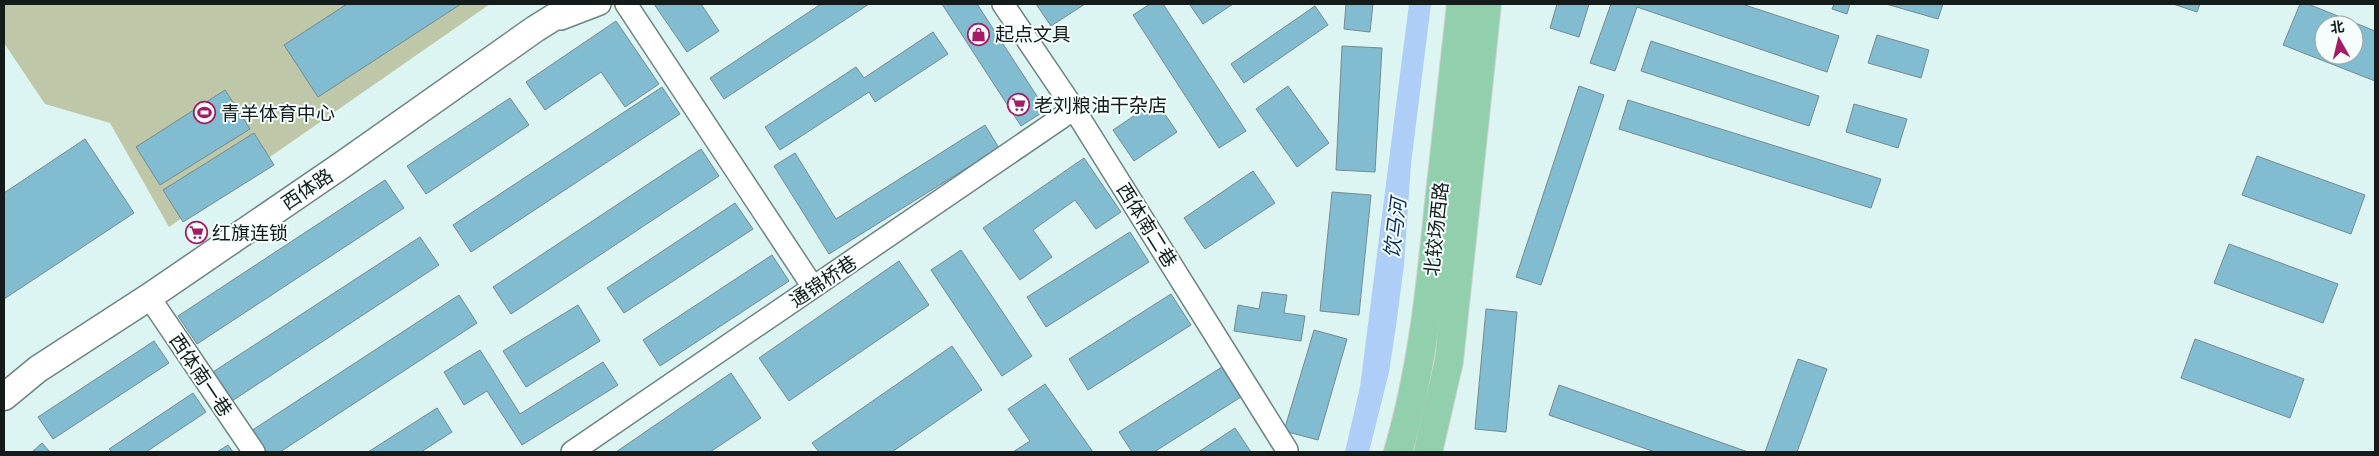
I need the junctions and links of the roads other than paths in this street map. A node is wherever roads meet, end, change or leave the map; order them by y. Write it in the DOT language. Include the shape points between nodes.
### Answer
graph roads {
  1 [pos="553,4"];
  2 [pos="575,4"];
  3 [pos="600,4"];
  4 [pos="626,4"];
  5 [pos="1003,4"];
  6 [pos="1461,4"];
  7 [pos="1487,4"];
  8 [pos="534,29"];
  9 [pos="1074,108"];
  10 [pos="813,287"];
  11 [pos="149,297"];
  12 [pos="4,397"];
  13 [pos="1287,450"];
  14 [pos="254,452"];
  15 [pos="572,452"];
  16 [pos="1398,452"];
  17 [pos="1428,452"];
  1 -- 8 [label="street, 西体路"];
  2 -- 8 [label="street, 西体路"];
  3 -- 8 [label="street, 西体路"];
  4 -- 10 [label="street"];
  5 -- 9 [label="street, 西体南二巷"];
  6 -- 16 [label="main road, 北较场西路" via="1421,353"];
  7 -- 17 [label="main road, 北较场西路" via="1449,361"];
  8 -- 11 [label="street, 西体路"];
  9 -- 10 [label="street, 通锦桥巷"];
  9 -- 13 [label="street, 西体南二巷"];
  10 -- 15 [label="street, 通锦桥巷"];
  11 -- 12 [label="street, 西体路" via="38,369"];
  11 -- 14 [label="street, 西体南一巷"];
}
